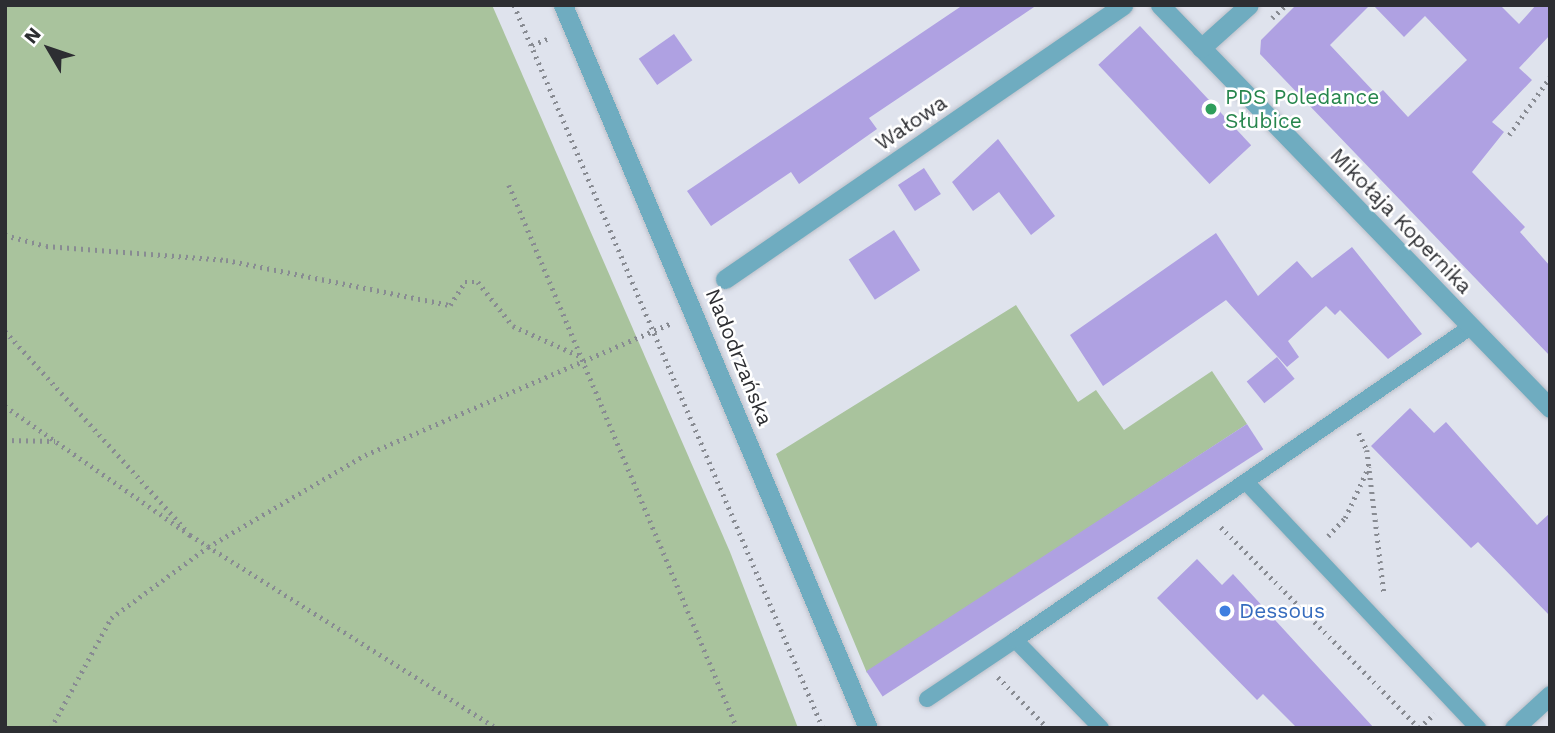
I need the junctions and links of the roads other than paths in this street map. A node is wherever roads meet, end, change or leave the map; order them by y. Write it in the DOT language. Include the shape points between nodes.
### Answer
graph roads {
  1 [pos="563,5"];
  2 [pos="1122,5"];
  3 [pos="1160,5"];
  4 [pos="1250,5"];
  5 [pos="1201,48"];
  6 [pos="725,278"];
  7 [pos="1472,326"];
  8 [pos="1550,408"];
  9 [pos="1247,483"];
  10 [pos="1015,640"];
  11 [pos="1550,695"];
  12 [pos="927,699"];
  13 [pos="868,728"];
  14 [pos="1101,728"];
  15 [pos="1479,728"];
  16 [pos="1514,728"];
  1 -- 13 [label="street, Nadodrzańska"];
  2 -- 6 [label="street, Wałowa"];
  3 -- 5 [label="street, Mikołaja Kopernika"];
  4 -- 5 [label="street"];
  5 -- 7 [label="street, Mikołaja Kopernika"];
  7 -- 8 [label="street, Mikołaja Kopernika"];
  7 -- 9 [label="lane"];
  9 -- 10 [label="lane"];
  9 -- 15 [label="lane"];
  10 -- 12 [label="lane"];
  10 -- 14 [label="lane"];
  11 -- 16 [label="street"];
}
